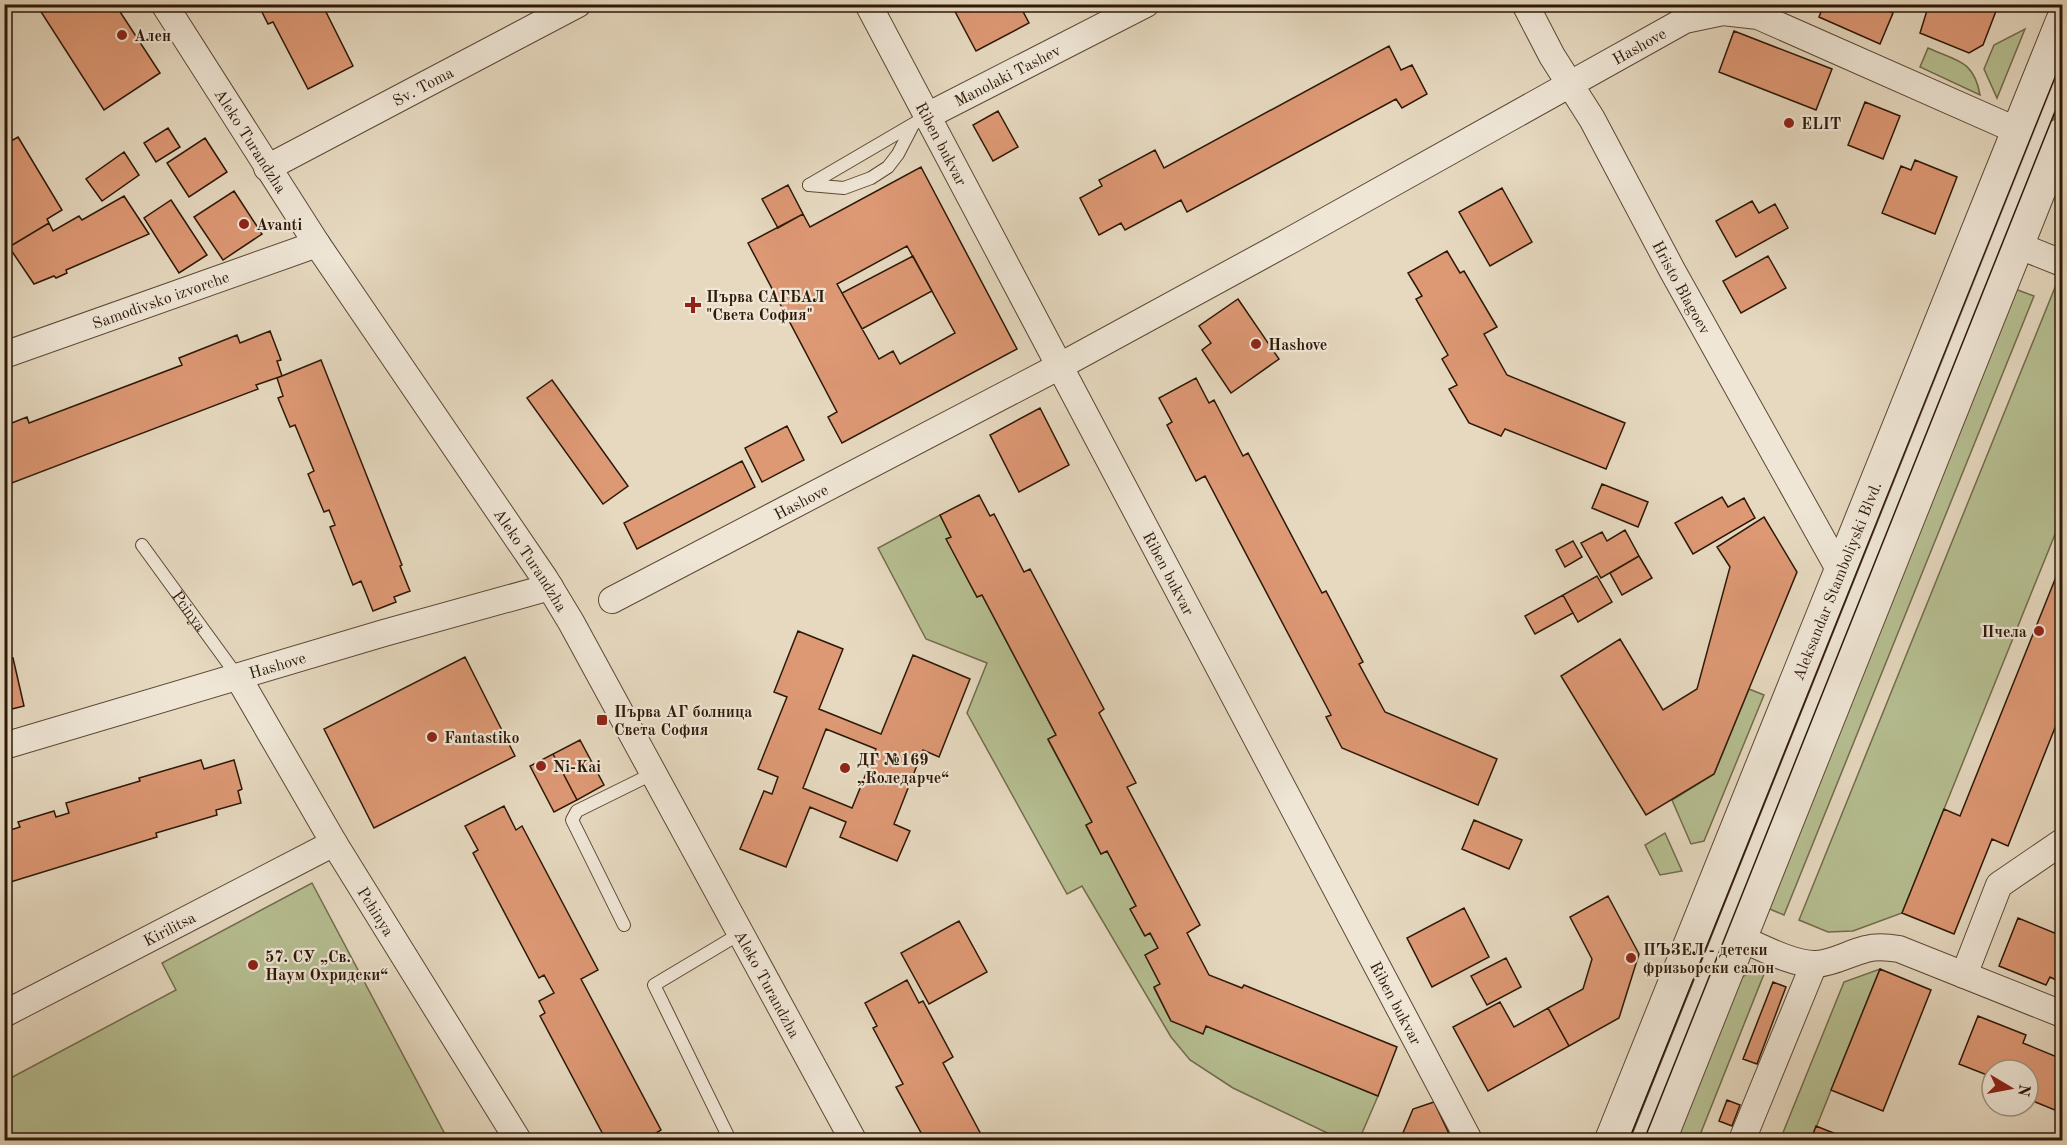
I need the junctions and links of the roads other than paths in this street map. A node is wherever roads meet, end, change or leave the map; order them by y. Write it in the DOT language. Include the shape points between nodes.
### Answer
graph roads {
  1 [pos="164,4"];
  2 [pos="578,4"];
  3 [pos="868,4"];
  4 [pos="1146,4"];
  5 [pos="1525,4"];
  6 [pos="2062,21"];
  7 [pos="2062,79"];
  8 [pos="1570,85"];
  9 [pos="920,120"];
  10 [pos="2018,131"];
  11 [pos="2062,134"];
  12 [pos="267,168"];
  13 [pos="317,244"];
  14 [pos="2017,245"];
  15 [pos="2062,263"];
  16 [pos="8,347"];
  17 [pos="1060,366"];
  18 [pos="142,545"];
  19 [pos="1840,571"];
  20 [pos="550,587"];
  21 [pos="612,600"];
  22 [pos="238,677"];
  23 [pos="4,746"];
  24 [pos="654,773"];
  25 [pos="2062,842"];
  26 [pos="334,843"];
  27 [pos="624,925"];
  28 [pos="741,933"];
  29 [pos="1740,938"];
  30 [pos="1814,964"];
  31 [pos="1964,975"];
  32 [pos="4,1014"];
  33 [pos="2062,1014"];
  34 [pos="518,1140"];
  35 [pos="730,1140"];
  36 [pos="853,1140"];
  37 [pos="1469,1140"];
  38 [pos="1611,1140"];
  39 [pos="1637,1140"];
  40 [pos="1660,1140"];
  41 [pos="1742,1140"];
  1 -- 12 [label="street, Aleko Turandzha"];
  2 -- 12 [label="street, Sv. Toma"];
  3 -- 9 [label="street, Riben bukvar"];
  4 -- 9 [label="street, Manolaki Tashev"];
  5 -- 8 [label="street, Hristo Blagoev"];
  6 -- 10 [label="street, Aleksandar Stamboliyski Blvd."];
  7 -- 39 [label="lane"];
  8 -- 10 [label="street, Hashove" via="1685,20 1723,12 1758,16"];
  8 -- 17 [label="street, Hashove"];
  8 -- 19 [label="street, Hristo Blagoev"];
  9 -- 9 [label="lane, Manolaki Tashev" via="809,185 844,188 871,178 888,167"];
  9 -- 17 [label="street, Riben bukvar"];
  10 -- 19 [label="street, Aleksandar Stamboliyski Blvd."];
  11 -- 14 [label="street"];
  12 -- 13 [label="street, Aleko Turandzha"];
  13 -- 16 [label="street, Samodivsko izvorche"];
  13 -- 20 [label="street, Aleko Turandzha"];
  14 -- 15 [label="street"];
  14 -- 29 [label="street"];
  17 -- 21 [label="street, Hashove"];
  17 -- 37 [label="street, Riben bukvar"];
  18 -- 22 [label="lane, Pcinya"];
  19 -- 38 [label="street, Aleksandar Stamboliyski Blvd."];
  20 -- 22 [label="street, Hashove"];
  20 -- 24 [label="street, Aleko Turandzha"];
  22 -- 23 [label="street, Hashove"];
  22 -- 26 [label="street, Pchinya"];
  24 -- 27 [label="lane" via="577,811 572,820"];
  24 -- 28 [label="street, Aleko Turandzha"];
  25 -- 31 [label="street" via="1999,885"];
  26 -- 32 [label="street, Kirilitsa"];
  26 -- 34 [label="street, Pchinya"];
  28 -- 35 [label="lane" via="654,985"];
  28 -- 36 [label="street, Aleko Turandzha"];
  29 -- 30 [label="street" via="1796,961"];
  29 -- 40 [label="street"];
  30 -- 31 [label="street" via="1882,946"];
  30 -- 41 [label="street"];
  31 -- 33 [label="street"];
}
